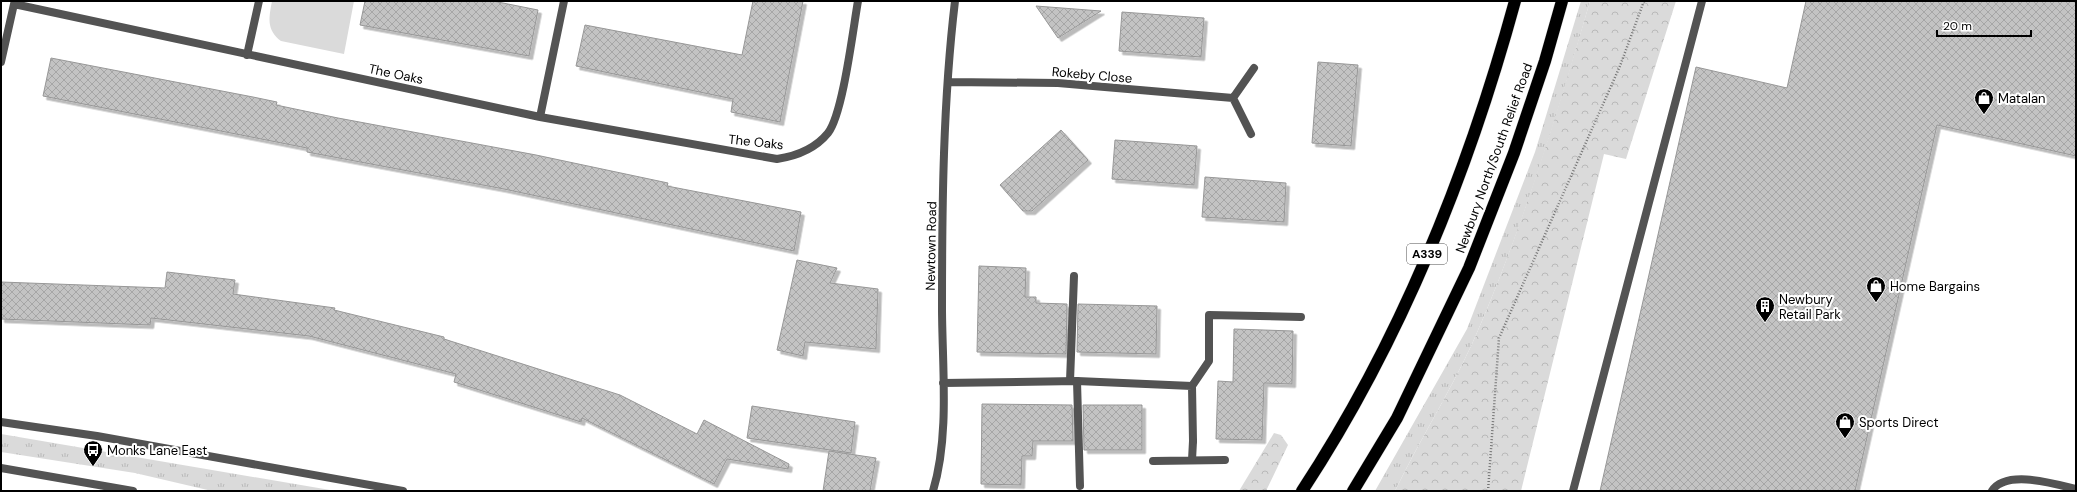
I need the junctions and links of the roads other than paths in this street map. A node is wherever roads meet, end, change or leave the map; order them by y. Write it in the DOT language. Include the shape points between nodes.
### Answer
graph roads {
  1 [pos="259,1"];
  2 [pos="564,1"];
  3 [pos="858,1"];
  4 [pos="955,1"];
  5 [pos="1515,1"];
  6 [pos="1562,1"];
  7 [pos="1702,1"];
  8 [pos="14,3"];
  9 [pos="247,55"];
  10 [pos="1,62"];
  11 [pos="1254,68"];
  12 [pos="948,82"];
  13 [pos="1233,98"];
  14 [pos="540,117"];
  15 [pos="1251,134"];
  16 [pos="1074,276"];
  17 [pos="1301,317"];
  18 [pos="1073,381"];
  19 [pos="943,383"];
  20 [pos="1192,386"];
  21 [pos="1,422"];
  22 [pos="1192,460"];
  23 [pos="1225,460"];
  24 [pos="1153,461"];
  25 [pos="1,468"];
  26 [pos="1080,486"];
  27 [pos="2076,489"];
  28 [pos="133,491"];
  29 [pos="403,491"];
  30 [pos="933,491"];
  31 [pos="1302,491"];
  32 [pos="1353,491"];
  33 [pos="1573,491"];
  34 [pos="1992,491"];
  1 -- 9 [label="street"];
  2 -- 14 [label="street"];
  3 -- 14 [label="street, The Oaks" via="835,118 819,142 794,157 777,159"];
  4 -- 12 [label="street, Newtown Road"];
  5 -- 31 [label="highway, Newbury North/South Relief Road / A339" via="1499,61 1468,150 1394,330 1355,403"];
  6 -- 32 [label="highway, Newbury North/South Relief Road" via="1514,153 1469,268 1397,418"];
  7 -- 33 [label="street"];
  8 -- 9 [label="street, The Oaks"];
  8 -- 10 [label="street, The Oaks"];
  9 -- 14 [label="street, The Oaks"];
  11 -- 13 [label="street"];
  12 -- 13 [label="street, Rokeby Close" via="1058,83"];
  12 -- 19 [label="street, Newtown Road" via="944,159"];
  13 -- 15 [label="street"];
  16 -- 18 [label="street"];
  17 -- 20 [label="street" via="1209,315 1209,361"];
  18 -- 19 [label="street"];
  18 -- 20 [label="street"];
  18 -- 26 [label="street"];
  19 -- 30 [label="street, Newtown Road" via="942,431"];
  20 -- 22 [label="street"];
  21 -- 29 [label="street" via="97,436"];
  22 -- 23 [label="street"];
  22 -- 24 [label="street"];
  25 -- 28 [label="street"];
  27 -- 34 [label="street" via="2015,480 2000,483"];
}
